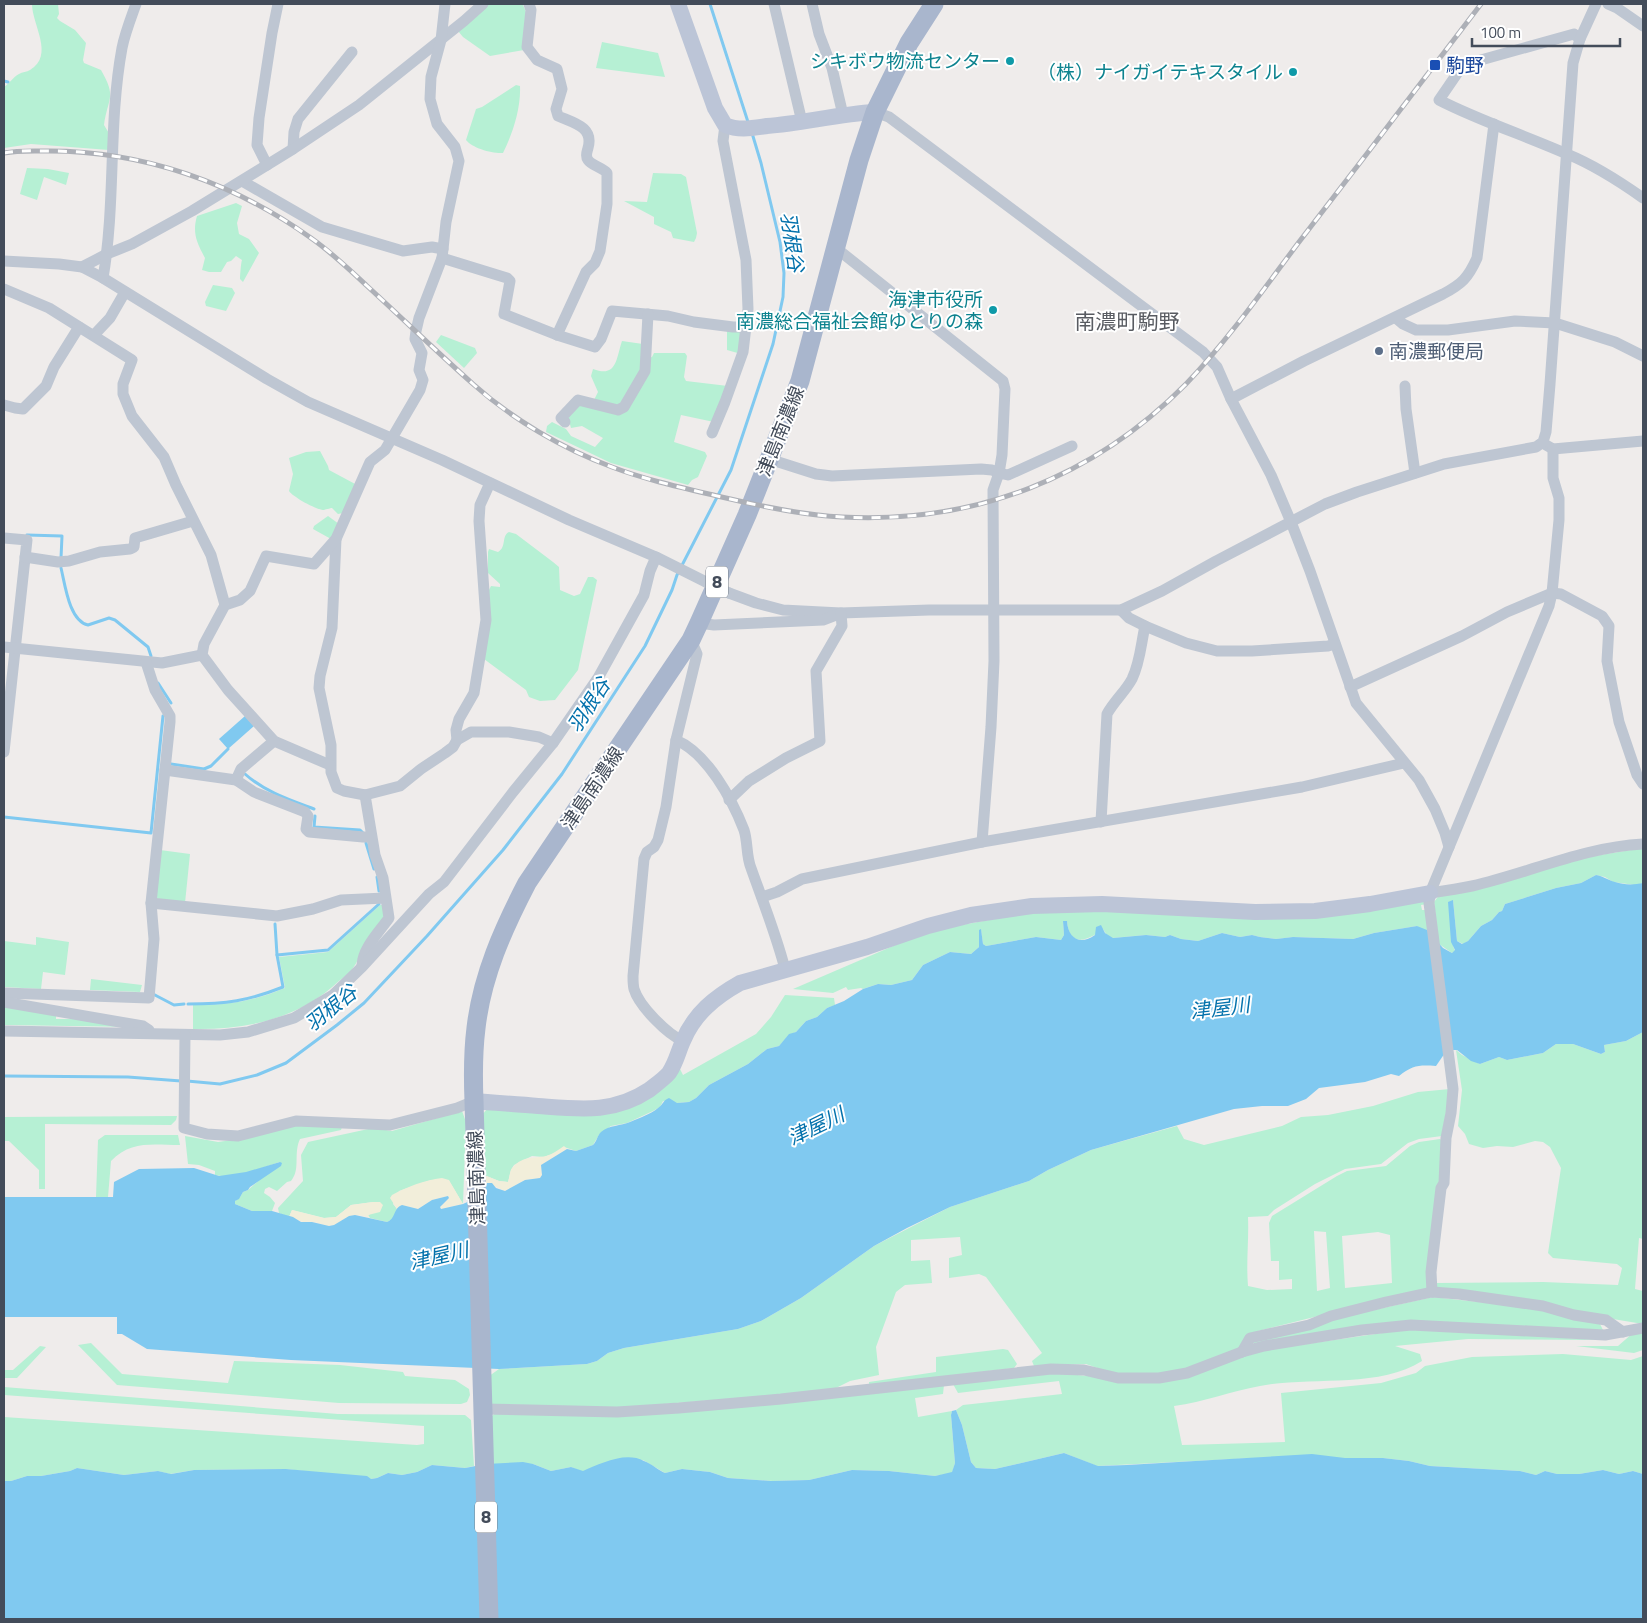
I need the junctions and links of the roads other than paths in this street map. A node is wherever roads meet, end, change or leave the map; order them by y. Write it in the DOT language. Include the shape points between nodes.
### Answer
graph roads {
  1 [pos="136,4"];
  2 [pos="278,4"];
  3 [pos="445,4"];
  4 [pos="483,4"];
  5 [pos="529,4"];
  6 [pos="678,4"];
  7 [pos="774,4"];
  8 [pos="812,4"];
  9 [pos="934,4"];
  10 [pos="1596,4"];
  11 [pos="1608,4"];
  12 [pos="1643,26"];
  13 [pos="1580,39"];
  14 [pos="441,40"];
  15 [pos="352,52"];
  16 [pos="875,112"];
  17 [pos="842,115"];
  18 [pos="794,123"];
  19 [pos="1494,124"];
  20 [pos="731,127"];
  21 [pos="293,149"];
  22 [pos="1568,154"];
  23 [pos="268,165"];
  24 [pos="242,181"];
  25 [pos="1643,198"];
  26 [pos="836,248"];
  27 [pos="107,254"];
  28 [pos="442,254"];
  29 [pos="4,261"];
  30 [pos="82,267"];
  31 [pos="103,278"];
  32 [pos="4,289"];
  33 [pos="125,292"];
  34 [pos="648,314"];
  35 [pos="1396,318"];
  36 [pos="1555,323"];
  37 [pos="79,327"];
  38 [pos="746,327"];
  39 [pos="94,335"];
  40 [pos="557,335"];
  41 [pos="1643,356"];
  42 [pos="1405,386"];
  43 [pos="1231,399"];
  44 [pos="4,405"];
  45 [pos="565,422"];
  46 [pos="712,433"];
  47 [pos="392,439"];
  48 [pos="1643,441"];
  49 [pos="1543,442"];
  50 [pos="1072,446"];
  51 [pos="1553,449"];
  52 [pos="769,459"];
  53 [pos="1000,473"];
  54 [pos="1415,473"];
  55 [pos="490,483"];
  56 [pos="194,521"];
  57 [pos="1291,522"];
  58 [pos="4,538"];
  59 [pos="336,539"];
  60 [pos="25,557"];
  61 [pos="660,559"];
  62 [pos="1552,593"];
  63 [pos="225,605"];
  64 [pos="994,610"];
  65 [pos="1121,610"];
  66 [pos="841,612"];
  67 [pos="699,623"];
  68 [pos="1145,626"];
  69 [pos="690,640"];
  70 [pos="1335,644"];
  71 [pos="9,648"];
  72 [pos="202,655"];
  73 [pos="146,662"];
  74 [pos="1350,687"];
  75 [pos="274,740"];
  76 [pos="457,740"];
  77 [pos="676,740"];
  78 [pos="553,743"];
  79 [pos="4,752"];
  80 [pos="1404,763"];
  81 [pos="330,765"];
  82 [pos="164,770"];
  83 [pos="236,780"];
  84 [pos="1643,784"];
  85 [pos="364,795"];
  86 [pos="729,800"];
  87 [pos="1101,822"];
  88 [pos="371,836"];
  89 [pos="982,842"];
  90 [pos="1643,844"];
  91 [pos="1449,847"];
  92 [pos="762,897"];
  93 [pos="385,898"];
  94 [pos="1430,898"];
  95 [pos="151,903"];
  96 [pos="362,967"];
  97 [pos="785,969"];
  98 [pos="4,993"];
  99 [pos="4,1002"];
  100 [pos="4,1031"];
  101 [pos="156,1033"];
  102 [pos="185,1040"];
  103 [pos="683,1041"];
  104 [pos="474,1101"];
  105 [pos="1432,1292"];
  106 [pos="1643,1328"];
  107 [pos="1623,1332"];
  108 [pos="1242,1352"];
  109 [pos="483,1409"];
  110 [pos="489,1619"];
  1 -- 27 [label="street" via="125,37 114,116"];
  2 -- 23 [label="street" via="257,145"];
  3 -- 14 [label="street"];
  4 -- 14 [label="street"];
  5 -- 40 [label="street" via="527,47 537,60 557,70 562,89 556,109 558,116 582,126 590,141 586,155 588,160 607,173 607,204 600,251 586,272"];
  6 -- 20 [label="street" via="715,108"];
  7 -- 18 [label="street"];
  8 -- 17 [label="street" via="818,34 832,68"];
  9 -- 16 [label="main road, 津島南濃線 / 8" via="909,43"];
  10 -- 13 [label="street"];
  11 -- 12 [label="street"];
  13 -- 19 [label="street" via="1574,34 1464,65 1439,100"];
  13 -- 22 [label="street" via="1573,63"];
  14 -- 21 [label="street" via="359,105"];
  14 -- 28 [label="street" via="431,77 430,99 437,124 455,147 459,161"];
  15 -- 21 [label="street" via="298,119"];
  16 -- 17 [label="street"];
  16 -- 26 [label="main road, 津島南濃線 / 8"];
  16 -- 43 [label="street" via="889,117 1203,352 1217,367"];
  17 -- 18 [label="street"];
  18 -- 20 [label="street"];
  19 -- 22 [label="street"];
  19 -- 35 [label="street" via="1476,258 1469,276 1459,286"];
  20 -- 38 [label="street" via="723,141 746,260"];
  21 -- 23 [label="street"];
  22 -- 25 [label="street"];
  22 -- 36 [label="street"];
  23 -- 24 [label="street"];
  24 -- 27 [label="street" via="192,212"];
  24 -- 28 [label="street" via="322,227 403,251 432,248"];
  26 -- 52 [label="main road, 津島南濃線 / 8" via="800,381"];
  26 -- 53 [label="street" via="1003,380"];
  27 -- 30 [label="street"];
  27 -- 31 [label="street"];
  28 -- 40 [label="street" via="507,278 510,286 504,314"];
  28 -- 47 [label="street" via="416,331 422,353 419,370 423,380"];
  29 -- 30 [label="street"];
  30 -- 31 [label="street"];
  31 -- 33 [label="street"];
  32 -- 37 [label="street" via="49,308"];
  33 -- 39 [label="street" via="110,318"];
  33 -- 47 [label="street" via="308,402"];
  34 -- 38 [label="street"];
  34 -- 40 [label="street" via="612,310 602,339 595,347"];
  34 -- 45 [label="street" via="645,371 624,407 618,410 578,400 561,418"];
  35 -- 36 [label="street" via="1416,330 1448,330 1515,321"];
  35 -- 43 [label="street" via="1304,360"];
  36 -- 41 [label="street" via="1615,342"];
  36 -- 49 [label="street"];
  37 -- 39 [label="street"];
  37 -- 44 [label="street" via="46,386 23,409"];
  38 -- 46 [label="street" via="743,352"];
  39 -- 56 [label="street" via="132,360 123,384 123,394 132,416 164,457"];
  42 -- 54 [label="street"];
  43 -- 57 [label="street" via="1271,475"];
  47 -- 55 [label="street"];
  47 -- 59 [label="street" via="385,450 370,462"];
  48 -- 51 [label="street"];
  49 -- 51 [label="street"];
  49 -- 54 [label="street" via="1536,447 1444,464"];
  50 -- 53 [label="street" via="1017,471"];
  51 -- 62 [label="street" via="1559,520"];
  52 -- 53 [label="street" via="832,476 981,470"];
  52 -- 67 [label="main road, 津島南濃線 / 8"];
  53 -- 64 [label="street" via="993,490 992,507"];
  54 -- 57 [label="street" via="1325,504"];
  55 -- 61 [label="street"];
  55 -- 76 [label="street" via="480,505 479,522 485,632 474,693 459,719"];
  56 -- 60 [label="street" via="135,538 134,547 130,549 100,552 69,562"];
  56 -- 63 [label="street" via="211,555"];
  57 -- 65 [label="street"];
  57 -- 70 [label="street"];
  58 -- 60 [label="street" via="27,540"];
  59 -- 63 [label="street" via="314,564 266,556 250,591 240,600"];
  59 -- 81 [label="street" via="332,628 319,688 331,744"];
  60 -- 71 [label="street"];
  61 -- 66 [label="street, bridge" via="756,603 783,610"];
  61 -- 78 [label="street" via="650,570 644,595 598,678"];
  62 -- 74 [label="street"];
  62 -- 84 [label="street" via="1561,594 1602,616 1609,626 1607,661 1619,722 1630,759"];
  62 -- 91 [label="street"];
  63 -- 72 [label="street" via="204,644"];
  64 -- 65 [label="street"];
  64 -- 66 [label="street"];
  64 -- 89 [label="street" via="991,727"];
  65 -- 68 [label="street"];
  66 -- 67 [label="street" via="823,620"];
  66 -- 86 [label="street" via="842,626 816,671 820,741 749,781"];
  67 -- 69 [label="main road, 津島南濃線 / 8"];
  68 -- 70 [label="street" via="1186,643 1217,651"];
  68 -- 87 [label="street" via="1131,681 1107,714"];
  69 -- 77 [label="street" via="697,654"];
  69 -- 104 [label="main road, 津島南濃線 / 8" via="527,883 507,922 482,995 476,1027"];
  70 -- 74 [label="street"];
  71 -- 73 [label="street"];
  71 -- 79 [label="street"];
  72 -- 73 [label="street" via="162,663"];
  72 -- 75 [label="street" via="228,690"];
  73 -- 82 [label="street" via="155,690 170,716"];
  74 -- 80 [label="street" via="1356,703"];
  75 -- 81 [label="street"];
  75 -- 83 [label="street" via="241,769"];
  76 -- 78 [label="street" via="471,732 509,732"];
  76 -- 85 [label="street" via="453,747 400,786"];
  77 -- 86 [label="street" via="686,744 704,760"];
  77 -- 103 [label="street" via="658,840 646,852 644,859 633,987 639,1000 670,1034"];
  78 -- 96 [label="street" via="444,882"];
  80 -- 87 [label="street" via="1302,787"];
  80 -- 91 [label="street" via="1419,780 1435,809"];
  81 -- 85 [label="street" via="337,788"];
  82 -- 83 [label="street"];
  82 -- 95 [label="street"];
  83 -- 88 [label="street" via="254,792 306,812 306,829 309,832"];
  85 -- 88 [label="street"];
  86 -- 92 [label="street" via="744,831 750,865"];
  87 -- 89 [label="street"];
  88 -- 93 [label="street"];
  89 -- 92 [label="street" via="802,880"];
  90 -- 94 [label="street" via="1593,852"];
  91 -- 94 [label="street"];
  92 -- 97 [label="street"];
  93 -- 95 [label="street" via="341,900 276,916"];
  93 -- 96 [label="street" via="389,918 368,948"];
  94 -- 97 [label="street" via="1315,911 1255,912 1102,904 1032,906 971,915"];
  94 -- 105 [label="street" via="1453,1089 1431,1272"];
  95 -- 98 [label="street" via="154,939 149,998"];
  96 -- 102 [label="street" via="333,995 294,1018 248,1032"];
  97 -- 103 [label="street" via="740,982 722,993 702,1011"];
  99 -- 101 [label="street" via="143,1026"];
  100 -- 101 [label="street"];
  101 -- 102 [label="street"];
  102 -- 104 [label="street" via="184,1128 207,1134 238,1136 296,1121 390,1125"];
  103 -- 104 [label="street" via="669,1073 635,1099 616,1105 575,1109"];
  104 -- 109 [label="main road, 津島南濃線 / 8"];
  105 -- 107 [label="street" via="1543,1306 1606,1320"];
  105 -- 108 [label="street" via="1250,1338"];
  106 -- 107 [label="street"];
  107 -- 108 [label="street" via="1605,1335 1410,1325"];
  108 -- 109 [label="street" via="1187,1373 1159,1378 1118,1378 1084,1370 1051,1369 679,1408 617,1412"];
  109 -- 110 [label="main road, 津島南濃線 / 8"];
}
